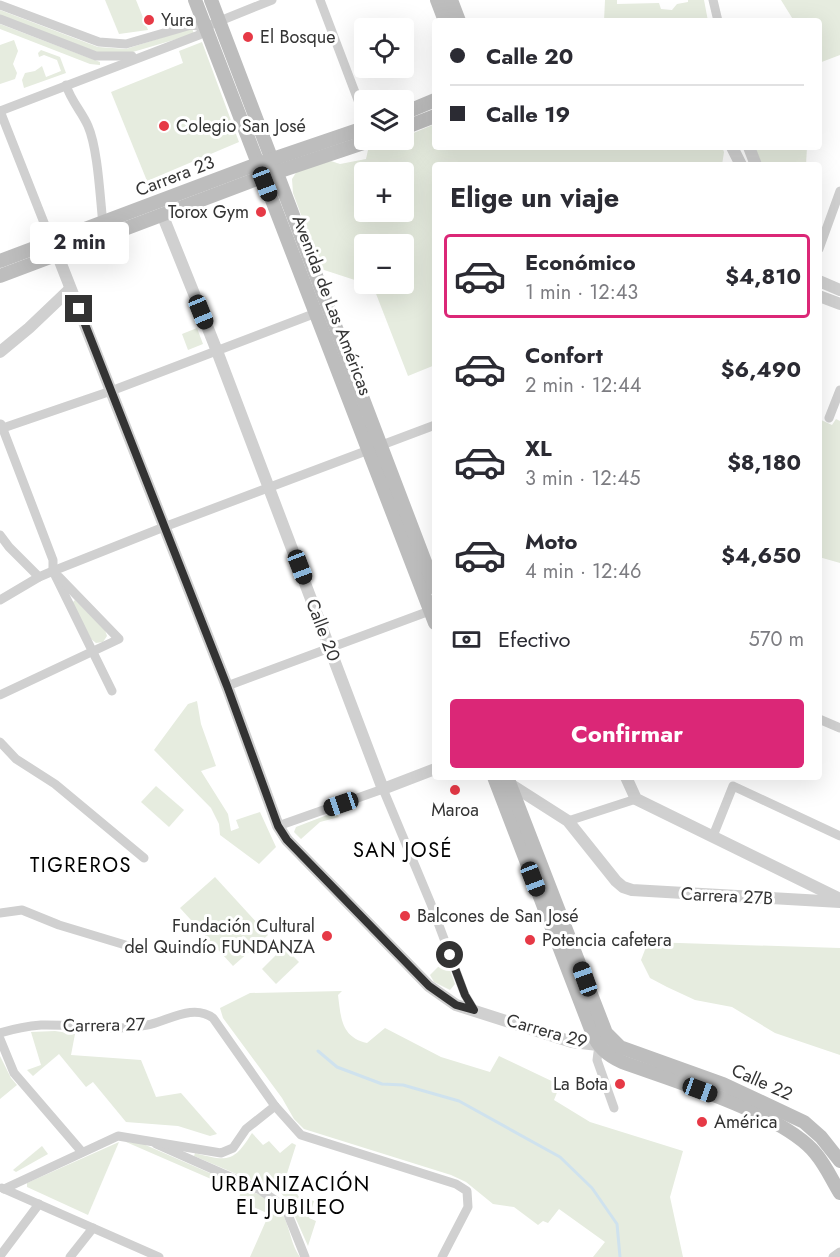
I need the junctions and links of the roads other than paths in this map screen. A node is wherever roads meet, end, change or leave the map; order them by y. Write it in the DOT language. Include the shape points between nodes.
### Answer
graph roads {
  1 [pos="195,0"];
  2 [pos="211,0"];
  3 [pos="272,0"];
  4 [pos="320,0"];
  5 [pos="437,0"];
  6 [pos="451,0"];
  7 [pos="713,0"];
  8 [pos="0,5"];
  9 [pos="444,18"];
  10 [pos="458,18"];
  11 [pos="717,18"];
  12 [pos="0,19"];
  13 [pos="212,24"];
  14 [pos="169,46"];
  15 [pos="96,56"];
  16 [pos="117,66"];
  17 [pos="66,86"];
  18 [pos="354,90"];
  19 [pos="432,100"];
  20 [pos="414,108"];
  21 [pos="0,111"];
  22 [pos="432,117"];
  23 [pos="414,124"];
  24 [pos="354,132"];
  25 [pos="354,145"];
  26 [pos="267,168"];
  27 [pos="840,191"];
  28 [pos="162,214"];
  29 [pos="103,224"];
  30 [pos="822,241"];
  31 [pos="55,249"];
  32 [pos="0,261"];
  33 [pos="0,276"];
  34 [pos="822,282"];
  35 [pos="70,289"];
  36 [pos="840,290"];
  37 [pos="822,297"];
  38 [pos="840,304"];
  39 [pos="316,314"];
  40 [pos="217,351"];
  41 [pos="0,352"];
  42 [pos="840,390"];
  43 [pos="111,391"];
  44 [pos="829,418"];
  45 [pos="1,425"];
  46 [pos="432,425"];
  47 [pos="375,446"];
  48 [pos="269,487"];
  49 [pos="164,527"];
  50 [pos="0,535"];
  51 [pos="53,571"];
  52 [pos="39,577"];
  53 [pos="432,581"];
  54 [pos="0,600"];
  55 [pos="432,608"];
  56 [pos="432,615"];
  57 [pos="330,648"];
  58 [pos="92,652"];
  59 [pos="227,686"];
  60 [pos="112,691"];
  61 [pos="0,695"];
  62 [pos="822,720"];
  63 [pos="840,728"];
  64 [pos="0,742"];
  65 [pos="432,770"];
  66 [pos="495,780"];
  67 [pos="627,780"];
  68 [pos="509,781"];
  69 [pos="383,789"];
  70 [pos="636,800"];
  71 [pos="568,821"];
  72 [pos="278,826"];
  73 [pos="712,836"];
  74 [pos="840,836"];
  75 [pos="144,858"];
  76 [pos="840,901"];
  77 [pos="0,913"];
  78 [pos="132,947"];
  79 [pos="474,1010"];
  80 [pos="0,1033"];
  81 [pos="0,1039"];
  82 [pos="599,1045"];
  83 [pos="620,1047"];
  84 [pos="276,1106"];
  85 [pos="614,1108"];
  86 [pos="804,1122"];
  87 [pos="795,1134"];
  88 [pos="140,1138"];
  89 [pos="82,1152"];
  90 [pos="840,1161"];
  91 [pos="2,1188"];
  92 [pos="840,1193"];
  93 [pos="39,1204"];
  94 [pos="93,1228"];
  95 [pos="840,1252"];
  96 [pos="0,1256"];
  97 [pos="70,1257"];
  98 [pos="159,1257"];
  99 [pos="305,1257"];
  100 [pos="442,1257"];
  101 [pos="833,1257"];
  1 -- 13 [label="main road, Avenida de Las Américas"];
  2 -- 13 [label="main road, Avenida de Las Américas"];
  3 -- 13 [label="street"];
  4 -- 18 [label="street"];
  5 -- 9 [label="main road"];
  6 -- 10 [label="main road"];
  7 -- 11 [label="street"];
  8 -- 13 [label="street" via="99,42 126,44 191,25"];
  12 -- 15 [label="street"];
  13 -- 14 [label="street" via="199,35"];
  13 -- 26 [label="main road, Avenida de Las Américas"];
  14 -- 15 [label="street" via="126,57"];
  14 -- 16 [label="street"];
  15 -- 16 [label="street"];
  16 -- 17 [label="street"];
  17 -- 21 [label="street"];
  17 -- 29 [label="street" via="89,127"];
  19 -- 20 [label="main road"];
  21 -- 31 [label="street"];
  22 -- 23 [label="main road"];
  24 -- 26 [label="main road, Carrera 23"];
  25 -- 26 [label="main road, Carrera 23"];
  26 -- 28 [label="main road, Carrera 23"];
  26 -- 29 [label="main road, Carrera 23"];
  26 -- 39 [label="main road, Avenida de Las Américas"];
  26 -- 47 [label="main road, Avenida de Las Américas"];
  27 -- 30 [label="street"];
  28 -- 31 [label="main road, Carrera 23"];
  28 -- 40 [label="street, Calle 20"];
  29 -- 31 [label="main road, Carrera 23"];
  31 -- 32 [label="main road, Carrera 23"];
  31 -- 33 [label="main road, Carrera 23"];
  31 -- 35 [label="street, Carrera 29"];
  34 -- 36 [label="street"];
  35 -- 41 [label="street"];
  35 -- 43 [label="street, Carrera 29"];
  37 -- 38 [label="street"];
  39 -- 40 [label="street"];
  39 -- 47 [label="main road, Avenida de Las Américas"];
  40 -- 43 [label="street"];
  40 -- 48 [label="street, Calle 20"];
  42 -- 44 [label="street"];
  43 -- 45 [label="street"];
  43 -- 49 [label="street, Carrera 29"];
  45 -- 51 [label="street" via="53,560"];
  46 -- 47 [label="street"];
  47 -- 48 [label="street"];
  47 -- 53 [label="main road, Avenida de Las Américas"];
  47 -- 55 [label="main road, Avenida de Las Américas"];
  48 -- 49 [label="street"];
  48 -- 57 [label="street, Calle 20"];
  49 -- 51 [label="street"];
  49 -- 59 [label="street, Carrera 29"];
  50 -- 52 [label="street"];
  51 -- 52 [label="street"];
  51 -- 58 [label="street"];
  51 -- 58 [label="street" via="119,639"];
  52 -- 54 [label="street"];
  56 -- 57 [label="street"];
  57 -- 59 [label="street"];
  57 -- 69 [label="street, Calle 20"];
  58 -- 60 [label="street"];
  58 -- 61 [label="street"];
  59 -- 72 [label="street, Carrera 29"];
  62 -- 63 [label="street"];
  64 -- 75 [label="street" via="16,759 55,784"];
  65 -- 69 [label="street"];
  66 -- 82 [label="main road"];
  67 -- 70 [label="street"];
  68 -- 71 [label="street"];
  68 -- 83 [label="main road" via="606,1034"];
  69 -- 72 [label="street"];
  69 -- 79 [label="street, Calle 20"];
  70 -- 71 [label="street"];
  70 -- 73 [label="street"];
  71 -- 76 [label="street, Carrera 27B" via="616,881 632,890"];
  72 -- 79 [label="street, Carrera 29" via="287,840 429,986 456,1005"];
  73 -- 74 [label="street" via="733,786"];
  73 -- 76 [label="street"];
  77 -- 78 [label="street" via="22,910"];
  79 -- 82 [label="street, Carrera 29" via="572,1042"];
  80 -- 84 [label="street, Carrera 27" via="40,1025 131,1027 201,1011 213,1018"];
  81 -- 89 [label="street" via="14,1073"];
  82 -- 83 [label="street, Carrera 29"];
  82 -- 85 [label="street" via="597,1060"];
  82 -- 87 [label="main road" via="622,1062 720,1097"];
  83 -- 86 [label="main road, Calle 22" via="723,1084"];
  84 -- 88 [label="street" via="246,1129 233,1148 221,1153"];
  84 -- 100 [label="street" via="301,1136 456,1184 467,1191 468,1207"];
  86 -- 87 [label="main road"];
  86 -- 90 [label="main road, Calle 22"];
  87 -- 92 [label="main road" via="816,1154"];
  88 -- 89 [label="street" via="118,1136"];
  88 -- 99 [label="street" via="260,1190 285,1208"];
  89 -- 91 [label="street"];
  91 -- 93 [label="street"];
  93 -- 94 [label="street"];
  93 -- 96 [label="street"];
  94 -- 97 [label="street"];
  94 -- 98 [label="street"];
  95 -- 101 [label="street"];
}
